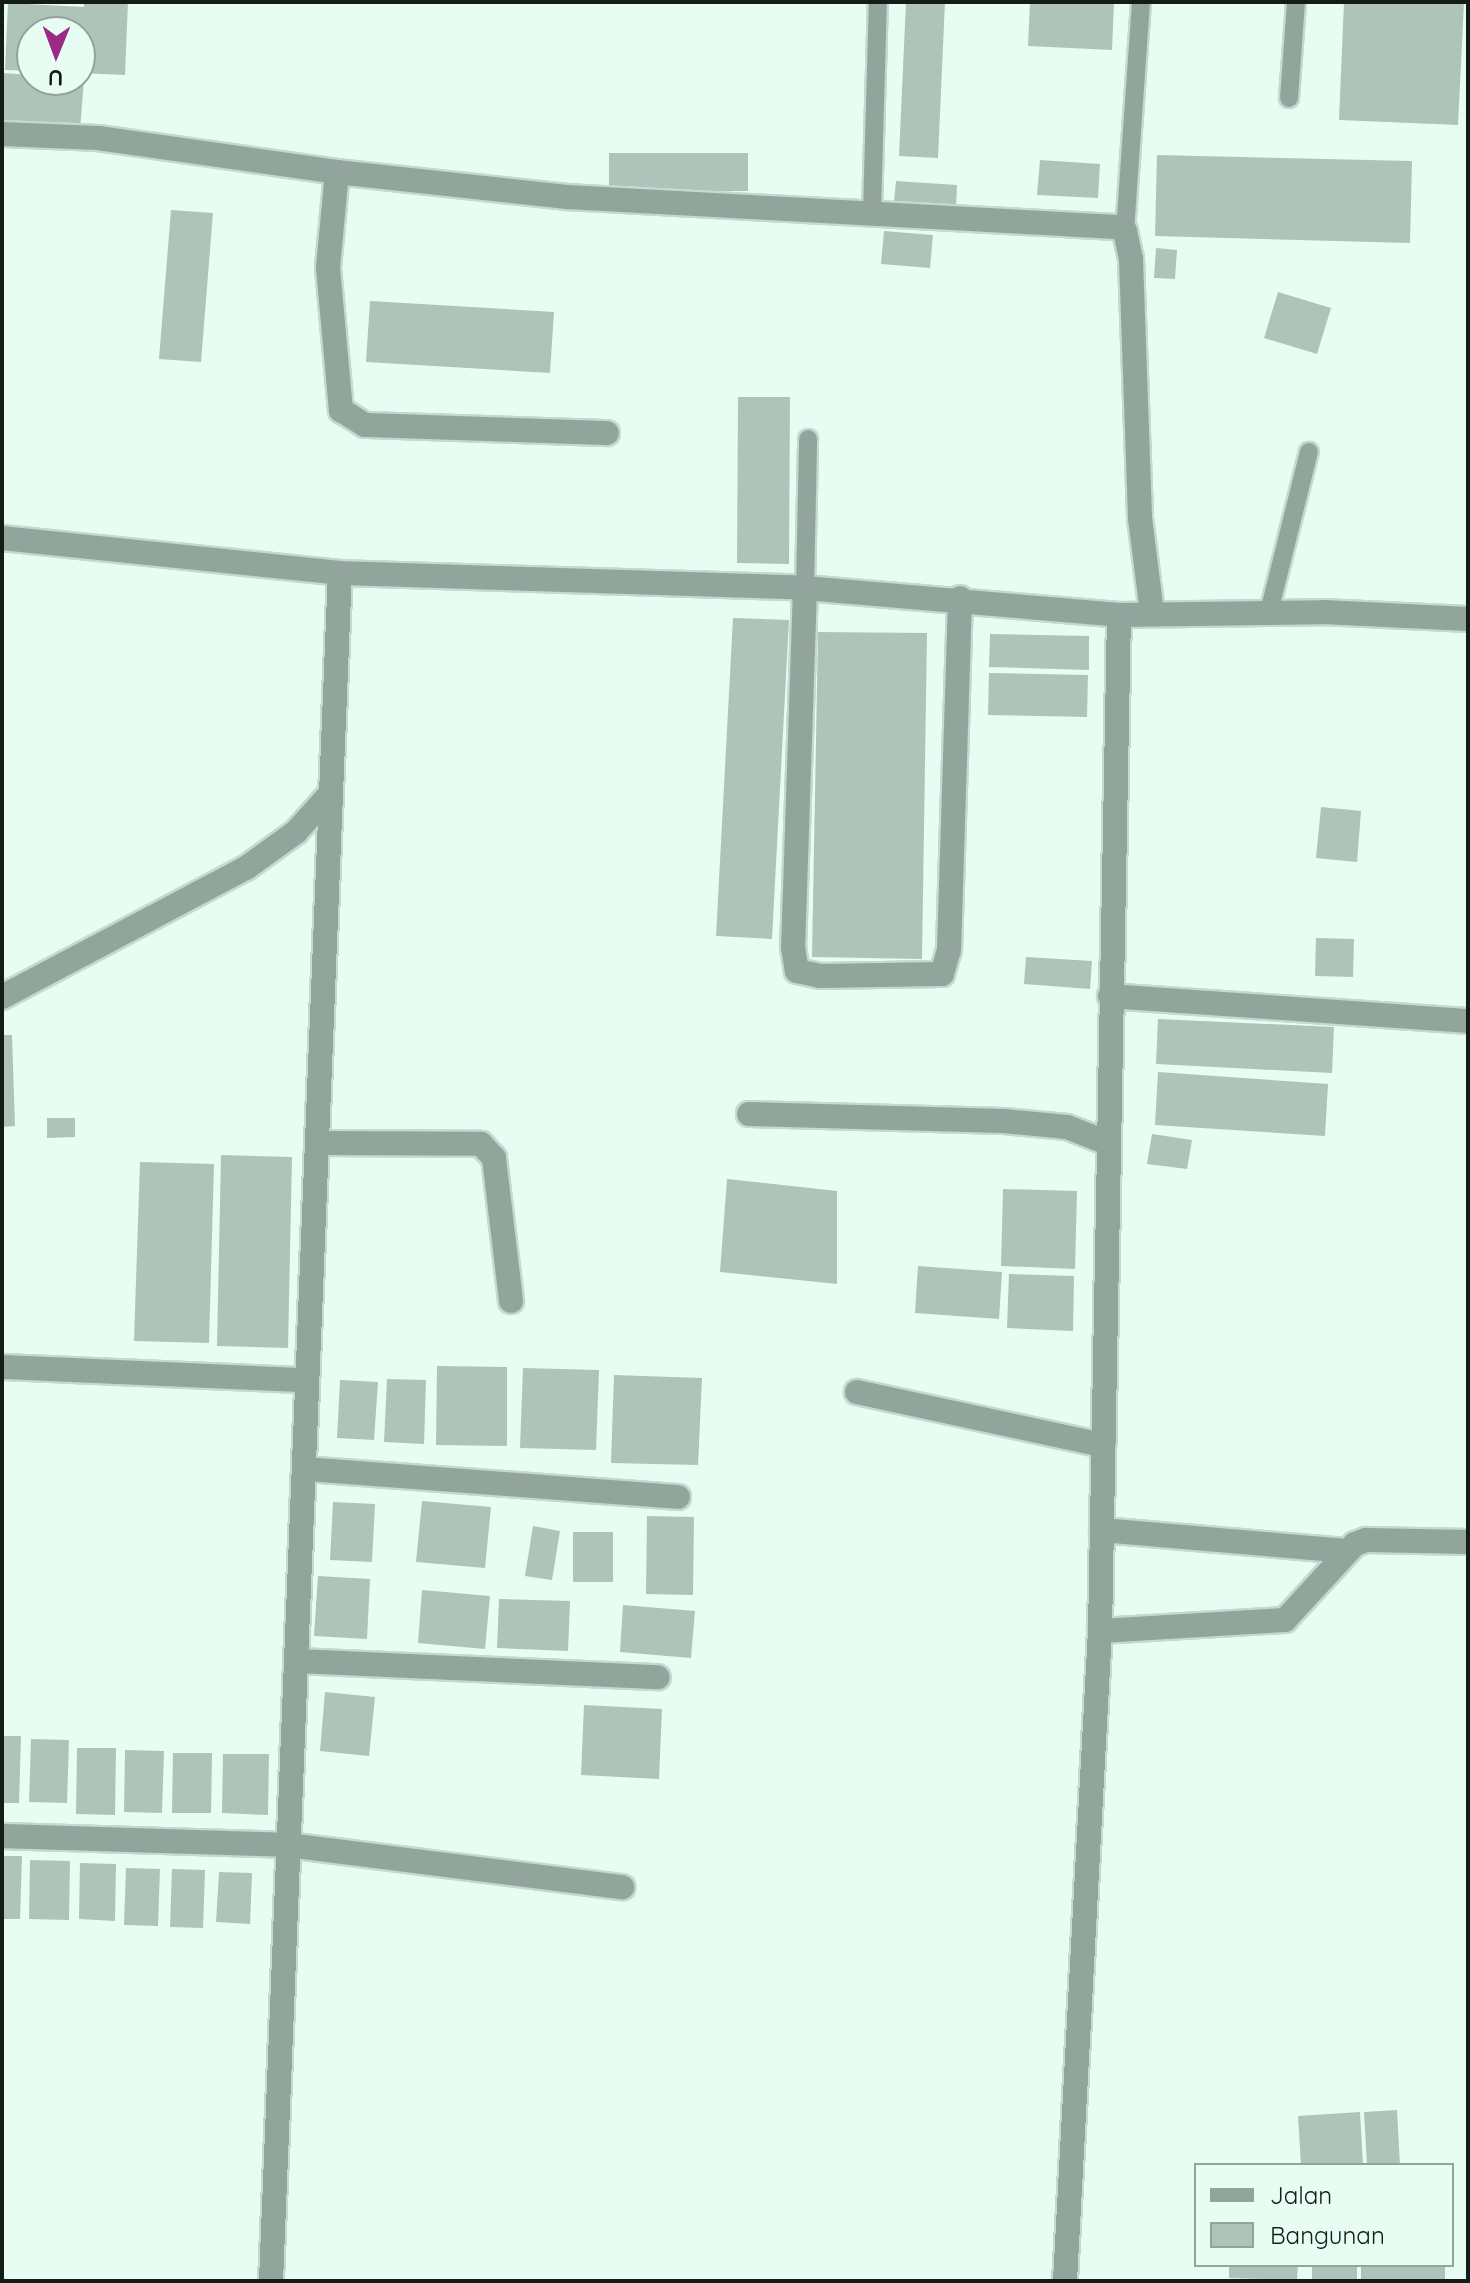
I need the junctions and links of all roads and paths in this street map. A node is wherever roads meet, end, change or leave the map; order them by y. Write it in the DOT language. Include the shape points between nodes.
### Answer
graph roads {
  1 [pos="878,2"];
  2 [pos="1141,2"];
  3 [pos="1296,2"];
  4 [pos="1289,98"];
  5 [pos="2,134"];
  6 [pos="337,172"];
  7 [pos="872,212"];
  8 [pos="1125,231"];
  9 [pos="607,433"];
  10 [pos="808,439"];
  11 [pos="1309,452"];
  12 [pos="2,538"];
  13 [pos="340,573"];
  14 [pos="805,588"];
  15 [pos="960,598"];
  16 [pos="1269,612"];
  17 [pos="1152,613"];
  18 [pos="1119,615"];
  19 [pos="1468,619"];
  20 [pos="331,793"];
  21 [pos="1110,996"];
  22 [pos="2,997"];
  23 [pos="1468,1021"];
  24 [pos="749,1114"];
  25 [pos="317,1143"];
  26 [pos="1108,1143"];
  27 [pos="511,1301"];
  28 [pos="2,1367"];
  29 [pos="305,1380"];
  30 [pos="857,1392"];
  31 [pos="1103,1445"];
  32 [pos="306,1469"];
  33 [pos="678,1497"];
  34 [pos="1102,1530"];
  35 [pos="1468,1542"];
  36 [pos="1346,1551"];
  37 [pos="1100,1631"];
  38 [pos="299,1661"];
  39 [pos="658,1677"];
  40 [pos="2,1836"];
  41 [pos="288,1845"];
  42 [pos="622,1887"];
  43 [pos="271,2281"];
  44 [pos="1065,2281"];
  1 -- 7 [label="lane"];
  2 -- 8 [label="lane"];
  3 -- 4 [label="lane"];
  5 -- 6 [label="street" via="98,138"];
  6 -- 7 [label="street" via="567,197"];
  6 -- 9 [label="street" via="328,268 341,410 365,425"];
  7 -- 8 [label="street" via="1103,224"];
  8 -- 17 [label="street" via="1131,259 1140,518"];
  10 -- 14 [label="lane"];
  11 -- 16 [label="lane"];
  12 -- 13 [label="street"];
  13 -- 14 [label="street"];
  13 -- 20 [label="street"];
  14 -- 15 [label="street"];
  14 -- 15 [label="street" via="793,947 797,971 820,976 942,974 949,950"];
  15 -- 18 [label="street"];
  16 -- 17 [label="street"];
  16 -- 19 [label="street"];
  17 -- 18 [label="street"];
  18 -- 21 [label="street"];
  20 -- 22 [label="street" via="296,832 246,868"];
  20 -- 25 [label="street"];
  21 -- 23 [label="street"];
  21 -- 26 [label="street"];
  24 -- 26 [label="street" via="1004,1121 1067,1127"];
  25 -- 27 [label="street" via="481,1144 494,1158"];
  25 -- 29 [label="street"];
  26 -- 31 [label="street"];
  28 -- 29 [label="street"];
  29 -- 32 [label="street"];
  30 -- 31 [label="street"];
  31 -- 34 [label="street"];
  32 -- 33 [label="street"];
  32 -- 38 [label="street"];
  34 -- 36 [label="street"];
  34 -- 37 [label="street"];
  35 -- 36 [label="street" via="1366,1540"];
  36 -- 37 [label="street" via="1285,1620"];
  37 -- 44 [label="street"];
  38 -- 39 [label="street"];
  38 -- 41 [label="street"];
  40 -- 41 [label="street"];
  41 -- 42 [label="street"];
  41 -- 43 [label="street"];
}
